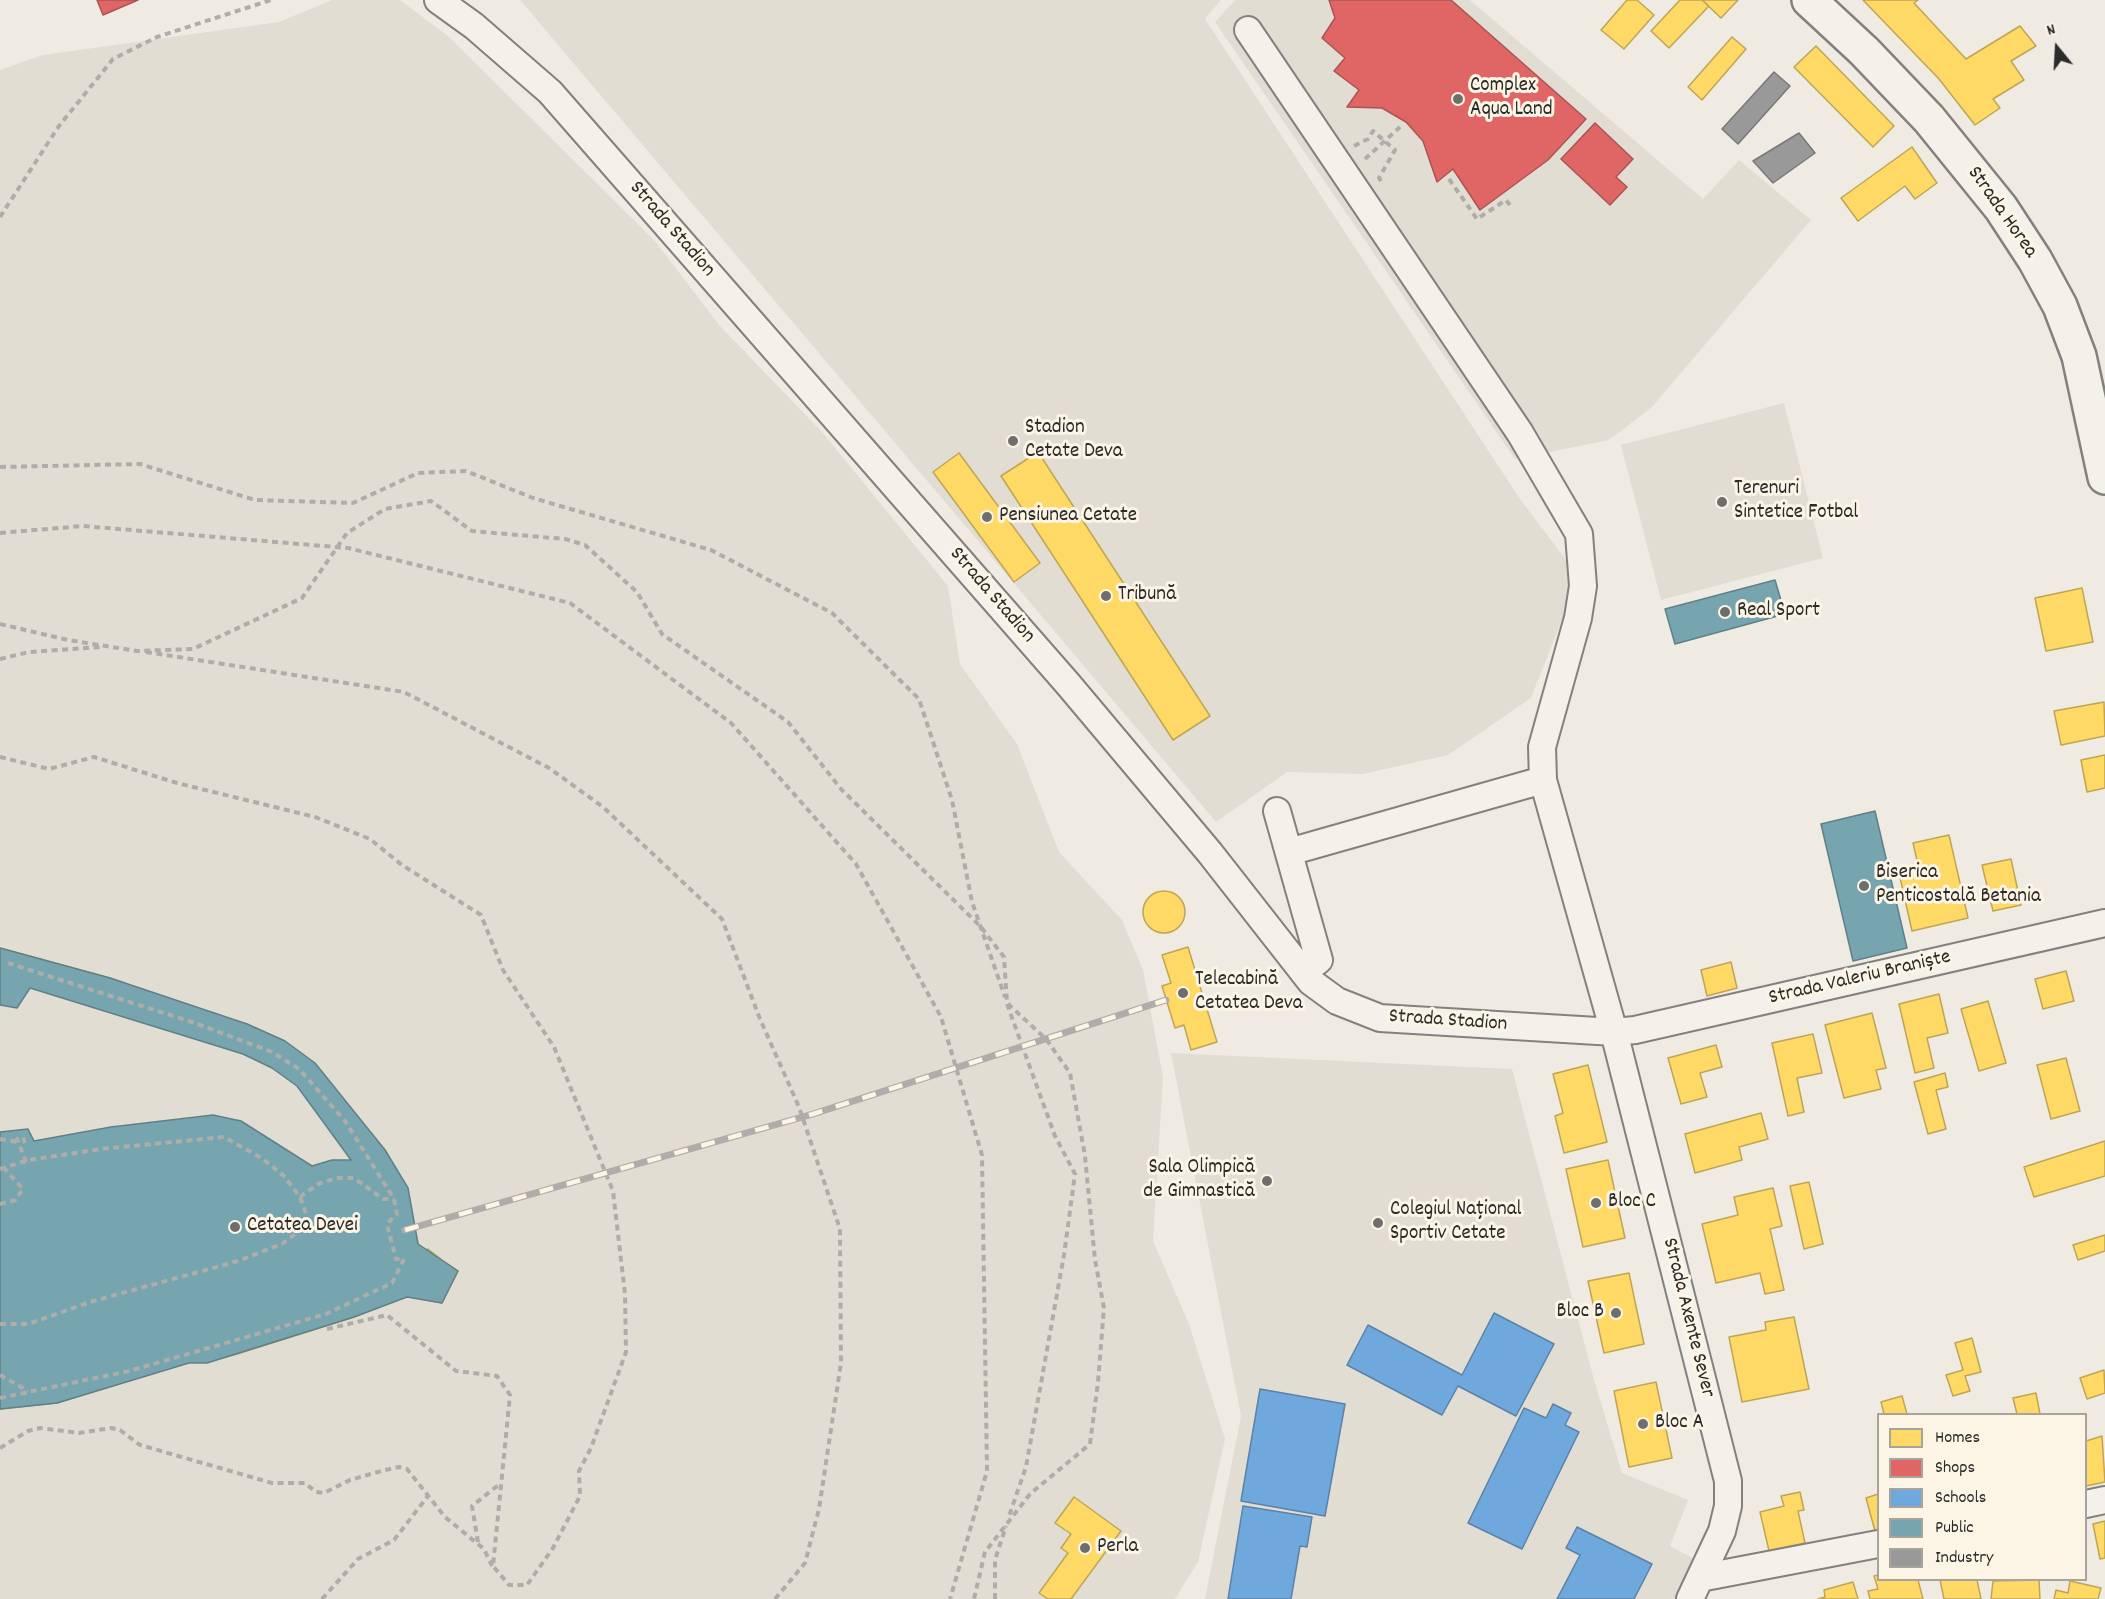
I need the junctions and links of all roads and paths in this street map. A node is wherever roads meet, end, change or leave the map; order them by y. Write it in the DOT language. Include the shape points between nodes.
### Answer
graph roads {
  1 [pos="272,0"];
  2 [pos="438,0"];
  3 [pos="1809,0"];
  4 [pos="1248,30"];
  5 [pos="1400,127"];
  6 [pos="1374,131"];
  7 [pos="1385,140"];
  8 [pos="1395,150"];
  9 [pos="1449,179"];
  10 [pos="1510,206"];
  11 [pos="0,217"];
  12 [pos="0,467"];
  13 [pos="2105,477"];
  14 [pos="0,532"];
  15 [pos="337,547"];
  16 [pos="0,624"];
  17 [pos="108,646"];
  18 [pos="137,651"];
  19 [pos="0,659"];
  20 [pos="0,757"];
  21 [pos="1543,780"];
  22 [pos="1277,811"];
  23 [pos="1288,852"];
  24 [pos="2105,923"];
  25 [pos="981,927"];
  26 [pos="8,963"];
  27 [pos="1303,972"];
  28 [pos="1007,1003"];
  29 [pos="1614,1032"];
  30 [pos="0,1139"];
  31 [pos="26,1162"];
  32 [pos="2,1168"];
  33 [pos="300,1197"];
  34 [pos="394,1199"];
  35 [pos="0,1204"];
  36 [pos="0,1324"];
  37 [pos="323,1330"];
  38 [pos="0,1375"];
  39 [pos="29,1392"];
  40 [pos="0,1398"];
  41 [pos="0,1448"];
  42 [pos="502,1483"];
  43 [pos="428,1496"];
  44 [pos="2105,1500"];
  45 [pos="2087,1504"];
  46 [pos="1007,1524"];
  47 [pos="478,1543"];
  48 [pos="1877,1544"];
  49 [pos="493,1566"];
  50 [pos="1695,1589"];
  51 [pos="322,1599"];
  52 [pos="775,1599"];
  53 [pos="950,1599"];
  54 [pos="974,1599"];
  55 [pos="995,1599"];
  1 -- 11 [label="path" via="157,37 113,59 59,126"];
  2 -- 27 [label="street, Strada Stadion" via="550,92 1068,684 1210,853"];
  3 -- 13 [label="main road, Strada Horea" via="1929,119 2001,208 2035,260 2060,306 2079,356"];
  4 -- 21 [label="street, Strada Axente Sever" via="1520,433 1580,534 1580,607 1535,744"];
  5 -- 7 [label="path"];
  6 -- 7 [label="path"];
  7 -- 8 [label="path"];
  9 -- 10 [label="path" via="1477,219 1506,200"];
  12 -- 25 [label="path" via="140,464 255,500 353,503 418,473 466,471 533,498 711,550 832,613 919,699 952,800 972,902"];
  14 -- 15 [label="path" via="83,526"];
  15 -- 18 [label="path" via="302,598 193,649"];
  15 -- 25 [label="path" via="347,533 385,509 431,501 472,531 565,539 585,545 637,592 662,634 788,722 841,789"];
  15 -- 53 [label="path" via="570,603 731,723 856,864 941,1017 982,1155 987,1471"];
  16 -- 17 [label="path"];
  17 -- 18 [label="path"];
  17 -- 19 [label="path" via="29,652"];
  18 -- 52 [label="path" via="404,692 549,768 603,807 722,919 799,1107 840,1229 840,1363 819,1509 806,1563"];
  20 -- 49 [label="path" via="49,769 94,757 315,818 370,839 402,865 482,915 503,970 554,1047 613,1191 625,1294 626,1340 622,1363 579,1471 580,1496 553,1548 527,1585 509,1585"];
  21 -- 23 [label="street"];
  21 -- 29 [label="street, Strada Axente Sever"];
  22 -- 23 [label="street"];
  23 -- 27 [label="street" via="1319,960"];
  24 -- 29 [label="street, Strada Valeriu Braniște"];
  25 -- 28 [label="path"];
  25 -- 28 [label="path" via="1004,957"];
  26 -- 34 [label="path" via="272,1052 299,1069 323,1094"];
  27 -- 29 [label="street, Strada Stadion" via="1337,1000 1380,1018"];
  28 -- 46 [label="path" via="1055,1136 1075,1174 1026,1467"];
  28 -- 46 [label="path" via="1046,1039 1070,1073 1104,1308 1090,1444 1030,1494"];
  29 -- 50 [label="street, Strada Axente Sever" via="1728,1480 1728,1506 1722,1531"];
  30 -- 31 [label="path" via="18,1142 25,1143 23,1137 17,1139 22,1149"];
  31 -- 32 [label="path"];
  31 -- 33 [label="path" via="101,1149 224,1137 263,1159 284,1176"];
  32 -- 35 [label="path" via="24,1189 15,1200"];
  33 -- 34 [label="path" via="318,1184 354,1178 383,1199"];
  33 -- 36 [label="path" via="306,1214 302,1229 282,1244 211,1270 90,1302 28,1324"];
  34 -- 39 [label="path" via="397,1214 387,1224 396,1259 404,1259 392,1283 371,1295 326,1314 203,1351"];
  37 -- 42 [label="path" via="387,1315 456,1371 497,1376 510,1395"];
  38 -- 39 [label="path"];
  39 -- 40 [label="path"];
  41 -- 43 [label="path" via="40,1428 79,1433 111,1428 140,1445 272,1483 305,1483 316,1492 324,1493 350,1480 399,1467 407,1469"];
  42 -- 47 [label="path" via="472,1506"];
  42 -- 49 [label="path"];
  43 -- 47 [label="path" via="445,1517"];
  43 -- 51 [label="path" via="394,1540 358,1559"];
  44 -- 45 [label="street"];
  46 -- 54 [label="path" via="985,1552"];
  46 -- 55 [label="path" via="995,1560"];
  47 -- 49 [label="path"];
  48 -- 50 [label="street"];
}
